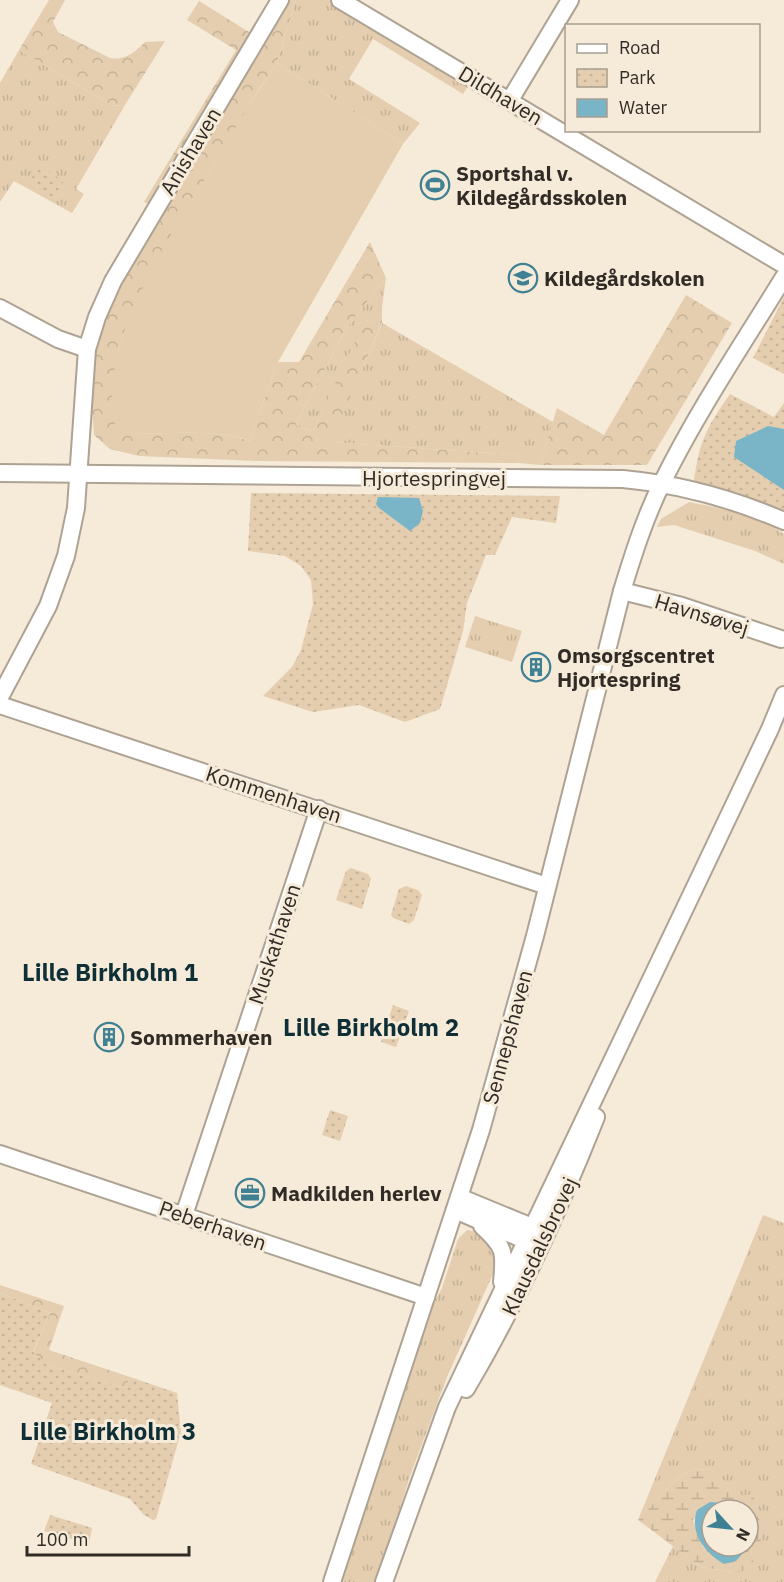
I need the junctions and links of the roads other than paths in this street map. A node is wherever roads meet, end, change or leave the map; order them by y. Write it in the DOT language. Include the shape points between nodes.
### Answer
graph roads {
  1 [pos="280,0"];
  2 [pos="340,0"];
  3 [pos="570,0"];
  4 [pos="510,100"];
  5 [pos="784,265"];
  6 [pos="784,278"];
  7 [pos="0,308"];
  8 [pos="87,349"];
  9 [pos="0,473"];
  10 [pos="78,475"];
  11 [pos="661,485"];
  12 [pos="784,521"];
  13 [pos="622,591"];
  14 [pos="781,639"];
  15 [pos="784,695"];
  16 [pos="0,697"];
  17 [pos="0,705"];
  18 [pos="784,709"];
  19 [pos="770,729"];
  20 [pos="319,809"];
  21 [pos="547,886"];
  22 [pos="0,1155"];
  23 [pos="457,1203"];
  24 [pos="184,1215"];
  25 [pos="472,1217"];
  26 [pos="532,1238"];
  27 [pos="501,1293"];
  28 [pos="426,1296"];
  29 [pos="420,1483"];
  30 [pos="332,1582"];
  31 [pos="384,1582"];
  1 -- 8 [label="street, Anishaven" via="119,272"];
  2 -- 4 [label="street, Dildhaven"];
  3 -- 4 [label="street"];
  4 -- 5 [label="street, Dildhaven"];
  6 -- 11 [label="street, Sennepshaven" via="705,402"];
  7 -- 8 [label="street" via="43,332"];
  8 -- 10 [label="street, Anishaven"];
  9 -- 10 [label="street, Hjortespringvej"];
  10 -- 11 [label="street, Hjortespringvej" via="623,479"];
  10 -- 16 [label="street" via="66,556 48,606"];
  11 -- 12 [label="street, Hjortespringvej" via="691,489"];
  11 -- 13 [label="street, Sennepshaven"];
  13 -- 14 [label="street, Havnsøvej"];
  13 -- 21 [label="street, Sennepshaven"];
  15 -- 19 [label="street, Klausdalsbrovej"];
  17 -- 20 [label="street, Kommenhaven"];
  18 -- 19 [label="street, Klausdalsbrovej"];
  19 -- 26 [label="street, Klausdalsbrovej" via="641,1002 586,1141"];
  20 -- 21 [label="street, Kommenhaven"];
  20 -- 24 [label="street, Muskathaven"];
  21 -- 23 [label="street, Sennepshaven" via="507,1042"];
  22 -- 24 [label="street, Peberhaven"];
  23 -- 25 [label="street"];
  23 -- 26 [label="street"];
  23 -- 28 [label="street, Sennepshaven"];
  24 -- 28 [label="street, Peberhaven"];
  25 -- 26 [label="street"];
  25 -- 27 [label="street" via="497,1239 503,1251"];
  26 -- 27 [label="street, Klausdalsbrovej"];
  26 -- 29 [label="street, Klausdalsbrovej" via="500,1330 459,1400"];
  27 -- 29 [label="street, Klausdalsbrovej" via="447,1407"];
  28 -- 30 [label="street, Sennepshaven"];
  29 -- 31 [label="street, Klausdalsbrovej"];
}
